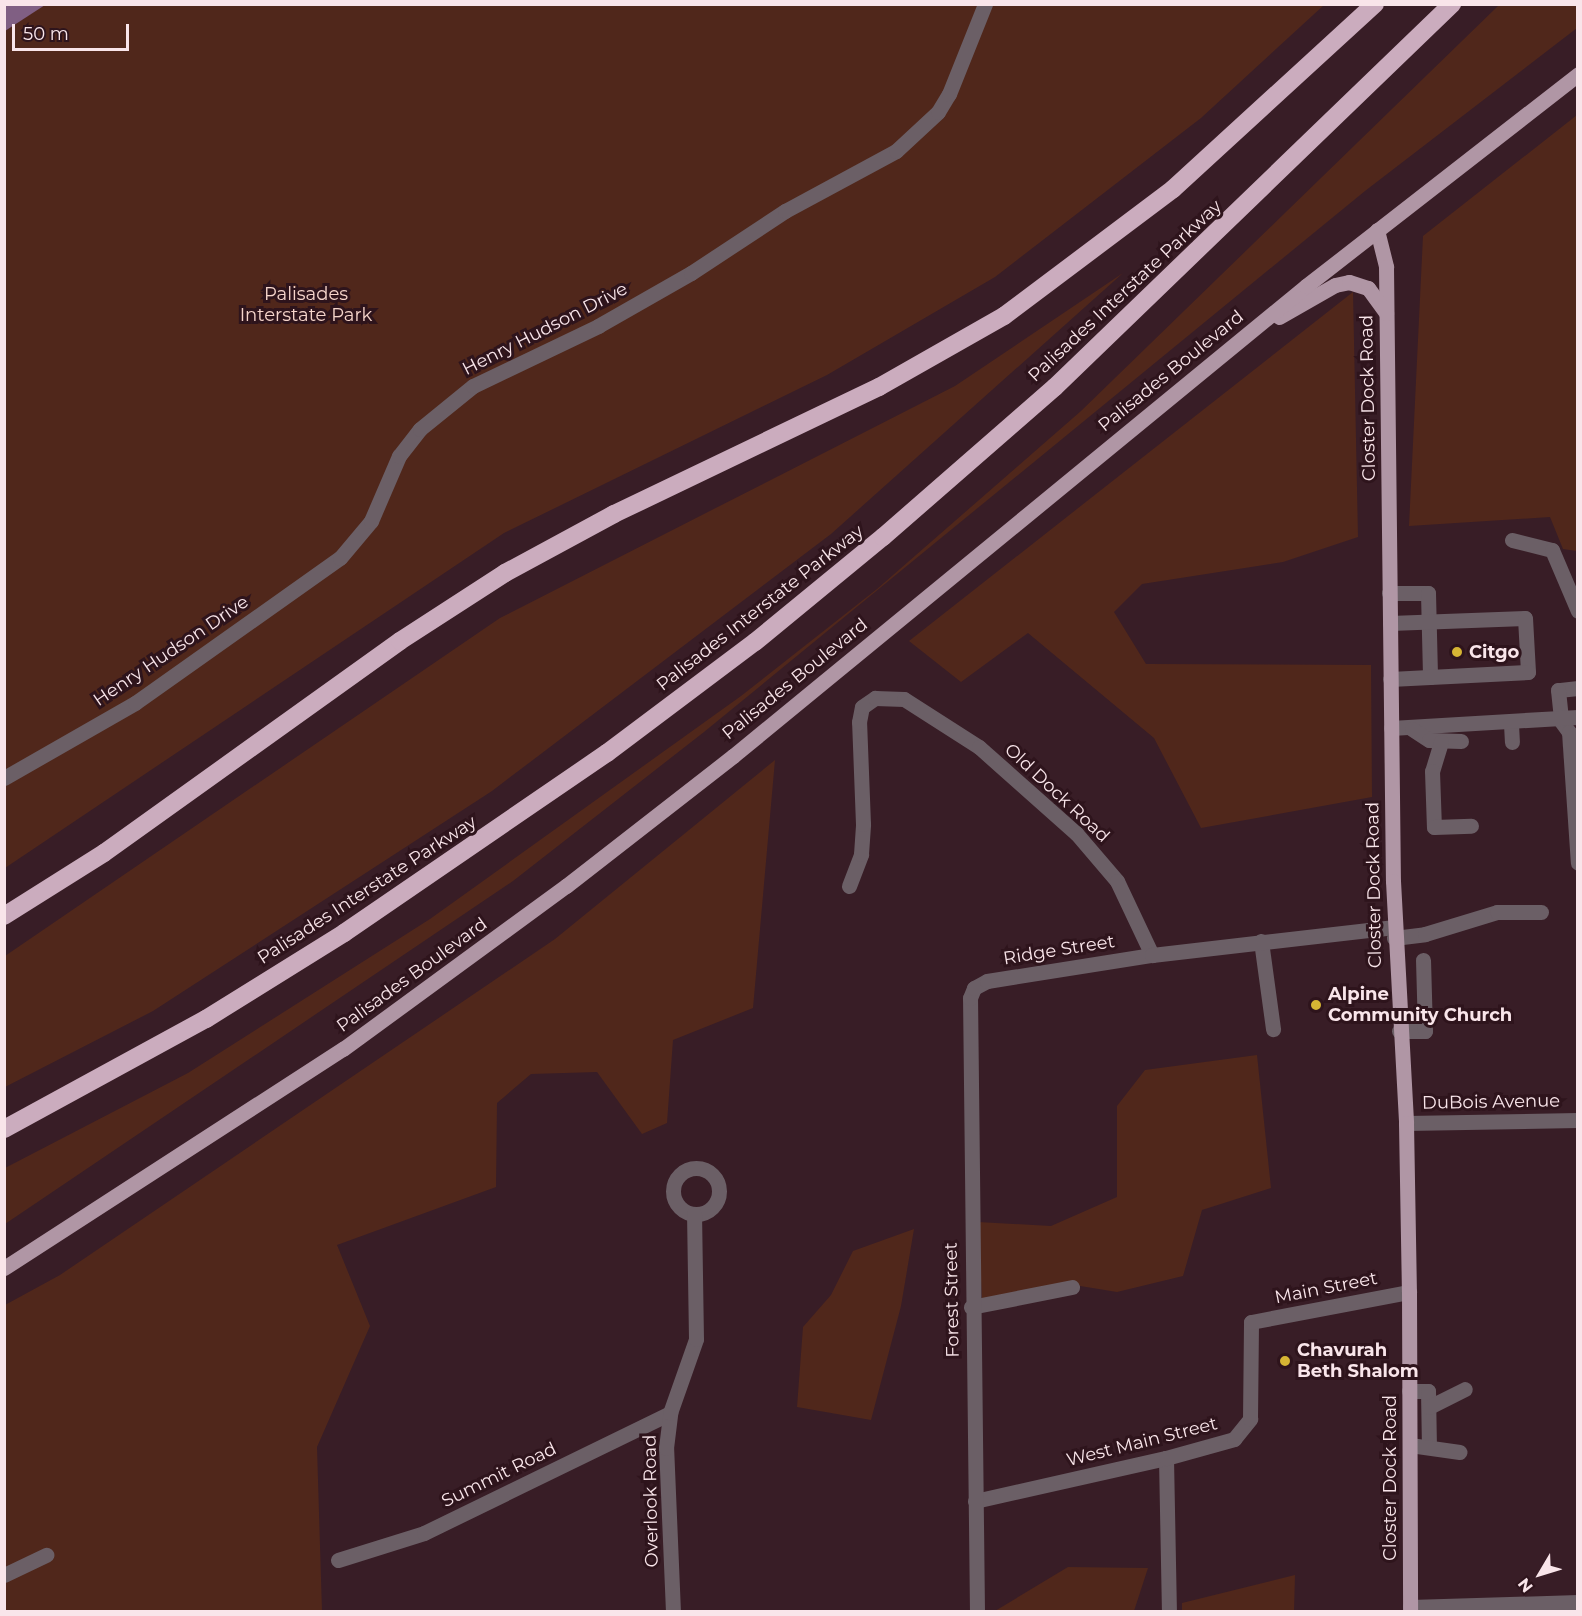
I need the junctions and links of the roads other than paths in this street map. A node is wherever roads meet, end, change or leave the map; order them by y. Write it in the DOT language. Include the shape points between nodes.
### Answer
graph roads {
  1 [pos="985,4"];
  2 [pos="1375,4"];
  3 [pos="1452,4"];
  4 [pos="1578,74"];
  5 [pos="1377,230"];
  6 [pos="1386,312"];
  7 [pos="1240,339"];
  8 [pos="1512,540"];
  9 [pos="1389,593"];
  10 [pos="1578,611"];
  11 [pos="1429,622"];
  12 [pos="1390,623"];
  13 [pos="1430,677"];
  14 [pos="1390,679"];
  15 [pos="1578,688"];
  16 [pos="1578,717"];
  17 [pos="1561,721"];
  18 [pos="1511,724"];
  19 [pos="1391,728"];
  20 [pos="1412,729"];
  21 [pos="1461,741"];
  22 [pos="1441,742"];
  23 [pos="1512,742"];
  24 [pos="4,778"];
  25 [pos="1471,826"];
  26 [pos="1578,863"];
  27 [pos="849,886"];
  28 [pos="1541,912"];
  29 [pos="4,916"];
  30 [pos="1394,933"];
  31 [pos="1261,941"];
  32 [pos="1152,955"];
  33 [pos="1423,960"];
  34 [pos="1397,984"];
  35 [pos="1424,984"];
  36 [pos="974,988"];
  37 [pos="1274,1029"];
  38 [pos="1399,1031"];
  39 [pos="1578,1120"];
  40 [pos="1406,1123"];
  41 [pos="4,1129"];
  42 [pos="693,1214"];
  43 [pos="4,1268"];
  44 [pos="1072,1287"];
  45 [pos="1409,1292"];
  46 [pos="971,1307"];
  47 [pos="1251,1322"];
  48 [pos="1465,1389"];
  49 [pos="1410,1391"];
  50 [pos="1429,1407"];
  51 [pos="670,1413"];
  52 [pos="1410,1445"];
  53 [pos="1430,1447"];
  54 [pos="1460,1452"];
  55 [pos="1166,1458"];
  56 [pos="975,1502"];
  57 [pos="46,1555"];
  58 [pos="338,1560"];
  59 [pos="4,1575"];
  60 [pos="1578,1602"];
  61 [pos="1410,1609"];
  62 [pos="673,1611"];
  63 [pos="977,1611"];
  64 [pos="1169,1611"];
  1 -- 24 [label="street, Henry Hudson Drive" via="950,94 938,112 896,151 785,211 707,263 598,326 473,386 420,429 399,456 370,521 340,558 135,703"];
  2 -- 29 [label="highway" via="1173,189 1005,316 879,387 615,513 505,573 400,641 104,853"];
  3 -- 41 [label="highway, Palisades Interstate Parkway" via="1055,387 755,642 607,753 344,933 84,1089"];
  4 -- 5 [label="main road, Palisades Boulevard"];
  5 -- 6 [label="main road, Closter Dock Road" via="1385,253"];
  5 -- 7 [label="main road, Palisades Boulevard"];
  6 -- 7 [label="main road" via="1368,288 1356,282 1343,283"];
  6 -- 9 [label="main road, Closter Dock Road"];
  7 -- 43 [label="main road, Palisades Boulevard" via="733,756 566,886 343,1049"];
  8 -- 10 [label="street" via="1552,550"];
  9 -- 11 [label="street" via="1428,593"];
  9 -- 12 [label="main road, Closter Dock Road"];
  11 -- 12 [label="street"];
  11 -- 13 [label="street"];
  11 -- 13 [label="street" via="1525,618 1528,672"];
  12 -- 14 [label="main road, Closter Dock Road"];
  13 -- 14 [label="street"];
  14 -- 19 [label="main road, Closter Dock Road"];
  15 -- 17 [label="street" via="1558,690"];
  16 -- 17 [label="street"];
  17 -- 18 [label="street"];
  17 -- 26 [label="street" via="1569,732"];
  18 -- 20 [label="street"];
  18 -- 23 [label="street"];
  19 -- 20 [label="street"];
  19 -- 30 [label="main road, Closter Dock Road"];
  20 -- 22 [label="street"];
  21 -- 22 [label="street"];
  22 -- 25 [label="street" via="1432,771 1434,827"];
  27 -- 32 [label="street, Old Dock Road" via="859,862 863,824 859,722 862,707 876,698 904,699 979,747 1076,832 1117,881"];
  28 -- 30 [label="street" via="1497,912 1425,934"];
  30 -- 31 [label="street"];
  30 -- 34 [label="main road, Closter Dock Road"];
  31 -- 32 [label="street"];
  31 -- 37 [label="street"];
  32 -- 36 [label="street, Ridge Street" via="987,981"];
  33 -- 35 [label="street"];
  34 -- 35 [label="street"];
  34 -- 38 [label="main road, Closter Dock Road"];
  35 -- 38 [label="street" via="1425,1031"];
  36 -- 46 [label="street, Forest Street" via="970,998"];
  38 -- 40 [label="main road, Closter Dock Road"];
  39 -- 40 [label="street, DuBois Avenue"];
  40 -- 45 [label="main road, Closter Dock Road"];
  42 -- 51 [label="street, Overlook Road" via="696,1339"];
  44 -- 46 [label="street"];
  45 -- 47 [label="street, Main Street"];
  45 -- 49 [label="main road, Closter Dock Road"];
  46 -- 56 [label="street, Forest Street"];
  47 -- 55 [label="street, West Main Street" via="1251,1407 1247,1427 1222,1444"];
  48 -- 50 [label="street"];
  49 -- 50 [label="street" via="1428,1391"];
  49 -- 52 [label="main road, Closter Dock Road"];
  50 -- 53 [label="street"];
  51 -- 58 [label="street, Summit Road" via="424,1533"];
  51 -- 62 [label="street, Overlook Road" via="666,1448"];
  52 -- 53 [label="street"];
  52 -- 61 [label="main road, Closter Dock Road"];
  53 -- 54 [label="street"];
  55 -- 56 [label="street, West Main Street"];
  55 -- 64 [label="street"];
  56 -- 63 [label="street, Forest Street"];
  57 -- 59 [label="street"];
  60 -- 61 [label="street"];
}
